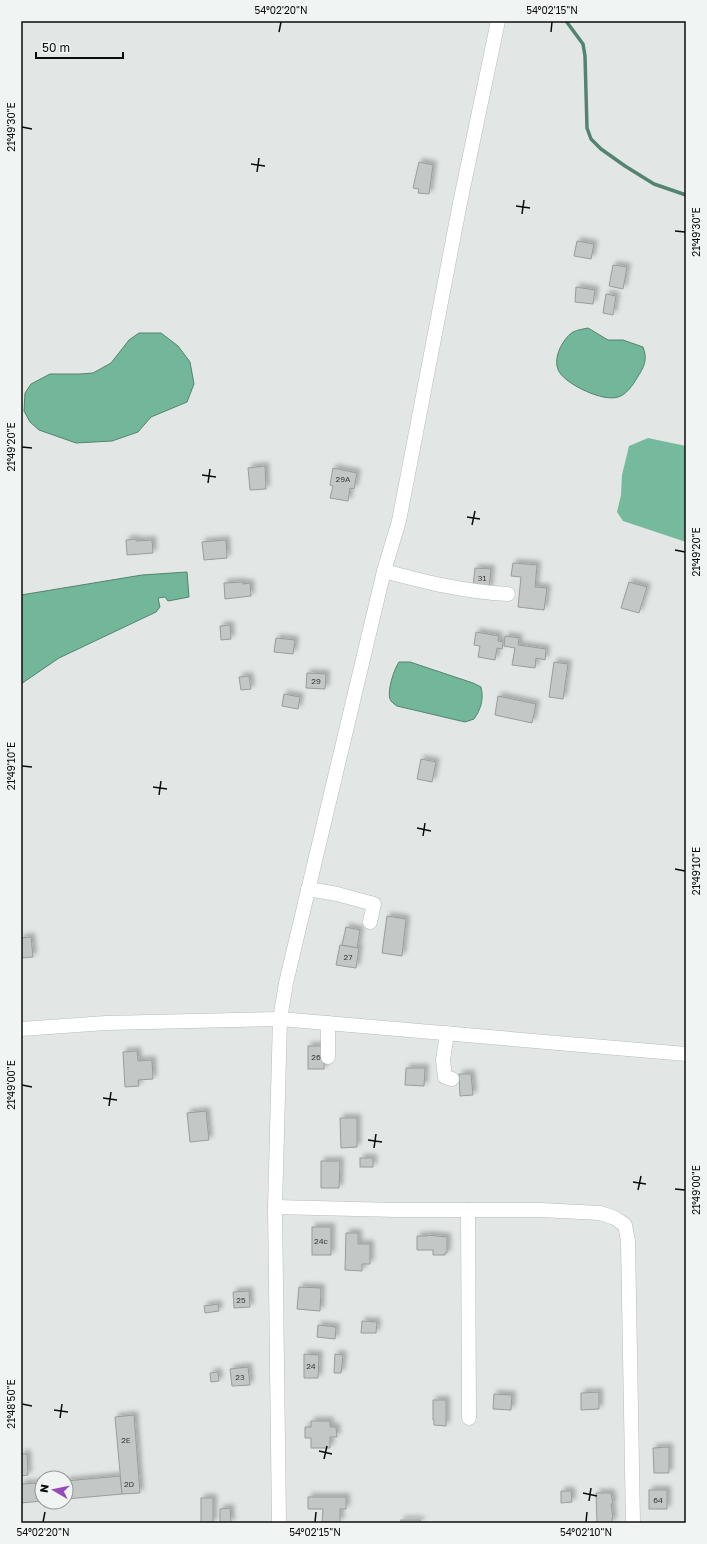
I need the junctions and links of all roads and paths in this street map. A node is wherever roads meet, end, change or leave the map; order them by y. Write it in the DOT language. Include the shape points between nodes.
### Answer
graph roads {
  1 [pos="498,21"];
  2 [pos="384,571"];
  3 [pos="508,594"];
  4 [pos="308,889"];
  5 [pos="370,922"];
  6 [pos="280,1019"];
  7 [pos="328,1023"];
  8 [pos="21,1029"];
  9 [pos="447,1033"];
  10 [pos="686,1054"];
  11 [pos="328,1057"];
  12 [pos="452,1079"];
  13 [pos="275,1207"];
  14 [pos="468,1210"];
  15 [pos="469,1418"];
  16 [pos="279,1523"];
  17 [pos="633,1523"];
  1 -- 2 [label="street" via="460,202 400,515"];
  2 -- 3 [label="street" via="454,589"];
  2 -- 4 [label="street"];
  4 -- 5 [label="street" via="374,904"];
  4 -- 6 [label="street"];
  6 -- 7 [label="street"];
  6 -- 8 [label="street" via="106,1023"];
  6 -- 13 [label="street"];
  7 -- 9 [label="street"];
  7 -- 11 [label="street"];
  9 -- 10 [label="street"];
  9 -- 12 [label="street" via="442,1060 445,1077"];
  13 -- 14 [label="street"];
  13 -- 16 [label="street"];
  14 -- 15 [label="street"];
  14 -- 17 [label="street" via="600,1213 625,1225 628,1242"];
}
